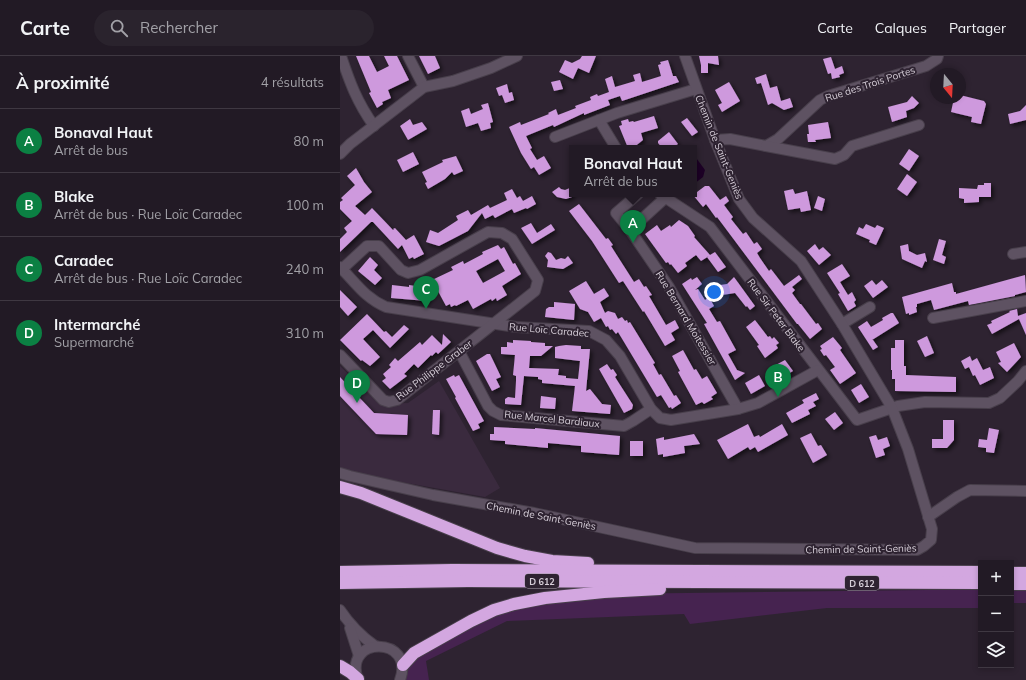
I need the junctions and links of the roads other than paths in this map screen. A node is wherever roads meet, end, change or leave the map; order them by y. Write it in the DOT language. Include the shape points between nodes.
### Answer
graph roads {
  1 [pos="341,56"];
  2 [pos="408,56"];
  3 [pos="516,56"];
  4 [pos="685,56"];
  5 [pos="938,56"];
  6 [pos="424,87"];
  7 [pos="696,89"];
  8 [pos="599,120"];
  9 [pos="919,125"];
  10 [pos="374,126"];
  11 [pos="555,137"];
  12 [pos="714,140"];
  13 [pos="614,145"];
  14 [pos="766,146"];
  15 [pos="340,154"];
  16 [pos="635,197"];
  17 [pos="662,197"];
  18 [pos="665,197"];
  19 [pos="630,230"];
  20 [pos="1026,252"];
  21 [pos="1013,254"];
  22 [pos="341,268"];
  23 [pos="1026,301"];
  24 [pos="870,307"];
  25 [pos="933,318"];
  26 [pos="493,324"];
  27 [pos="842,324"];
  28 [pos="459,351"];
  29 [pos="340,355"];
  30 [pos="818,370"];
  31 [pos="1026,371"];
  32 [pos="892,408"];
  33 [pos="650,409"];
  34 [pos="738,410"];
  35 [pos="340,473"];
  36 [pos="340,487"];
  37 [pos="1026,491"];
  38 [pos="928,516"];
  39 [pos="715,571"];
  40 [pos="978,572"];
  41 [pos="1014,572"];
  42 [pos="1026,573"];
  43 [pos="340,579"];
  44 [pos="743,583"];
  45 [pos="978,583"];
  46 [pos="1014,584"];
  47 [pos="1026,584"];
  48 [pos="340,610"];
  49 [pos="347,620"];
  50 [pos="375,646"];
  51 [pos="359,656"];
  52 [pos="402,665"];
  53 [pos="340,666"];
  54 [pos="358,680"];
  55 [pos="400,680"];
  1 -- 10 [label="street" via="354,94"];
  2 -- 6 [label="street"];
  3 -- 6 [label="street" via="459,79"];
  4 -- 7 [label="street, Chemin de Saint-Geniès"];
  5 -- 14 [label="street, Rue des Trois Portes" via="926,66 820,100 778,139"];
  6 -- 10 [label="street"];
  7 -- 8 [label="street"];
  7 -- 12 [label="street, Chemin de Saint-Geniès"];
  8 -- 11 [label="street"];
  8 -- 13 [label="street"];
  9 -- 14 [label="street" via="852,146 844,155 835,159"];
  10 -- 15 [label="street"];
  12 -- 14 [label="street" via="730,139"];
  12 -- 27 [label="street, Chemin de Saint-Geniès" via="739,199 753,218 801,261"];
  16 -- 19 [label="street, Rue Bernard Moitessier" via="616,213"];
  17 -- 19 [label="street"];
  18 -- 30 [label="street, Rue Sir Peter Blake" via="710,227"];
  19 -- 34 [label="street, Rue Bernard Moitessier" via="669,287"];
  20 -- 21 [label="street"];
  22 -- 26 [label="street, Rue Loïc Caradec" via="367,296 386,307"];
  22 -- 26 [label="street, Rue Philippe Graber" via="367,246 380,246 401,270 408,273 420,270 488,232 502,233 512,239 538,280 535,291"];
  23 -- 25 [label="street"];
  24 -- 27 [label="street"];
  26 -- 28 [label="street, Rue Philippe Graber"];
  26 -- 33 [label="street, Rue Loïc Caradec" via="589,331 606,340 620,356"];
  27 -- 32 [label="street, Chemin de Saint-Geniès"];
  28 -- 29 [label="street, Rue Philippe Graber" via="397,400 389,402 383,400"];
  28 -- 33 [label="street, Rue Marcel Bardiaux" via="488,406 501,415 624,426"];
  30 -- 32 [label="street, Rue Sir Peter Blake" via="857,420"];
  30 -- 34 [label="street, Rue Loïc Caradec" via="758,403"];
  31 -- 32 [label="street" via="1000,398 989,403 925,402"];
  32 -- 38 [label="street, Chemin de Saint-Geniès" via="908,449"];
  33 -- 34 [label="street, Rue Loïc Caradec" via="660,418 671,420"];
  35 -- 38 [label="street, Chemin de Saint-Geniès" via="433,495 534,513 695,548 917,550 931,540 932,529"];
  36 -- 39 [label="highway" via="524,556 552,561 674,566"];
  37 -- 38 [label="street" via="970,490"];
  39 -- 40 [label="highway, D 612"];
  39 -- 43 [label="highway, D 612" via="452,570"];
  41 -- 42 [label="highway"];
  43 -- 44 [label="highway, D 612"];
  44 -- 45 [label="highway, D 612"];
  44 -- 52 [label="highway" via="604,592 514,604 471,621 414,653"];
  46 -- 47 [label="highway"];
  48 -- 49 [label="street"];
  49 -- 50 [label="street" via="362,637"];
  49 -- 51 [label="street"];
  50 -- 51 [label="street"];
  50 -- 52 [label="street" via="390,648 396,652"];
  51 -- 54 [label="street" via="356,664"];
  52 -- 55 [label="street" via="403,673"];
  53 -- 54 [label="highway"];
}
